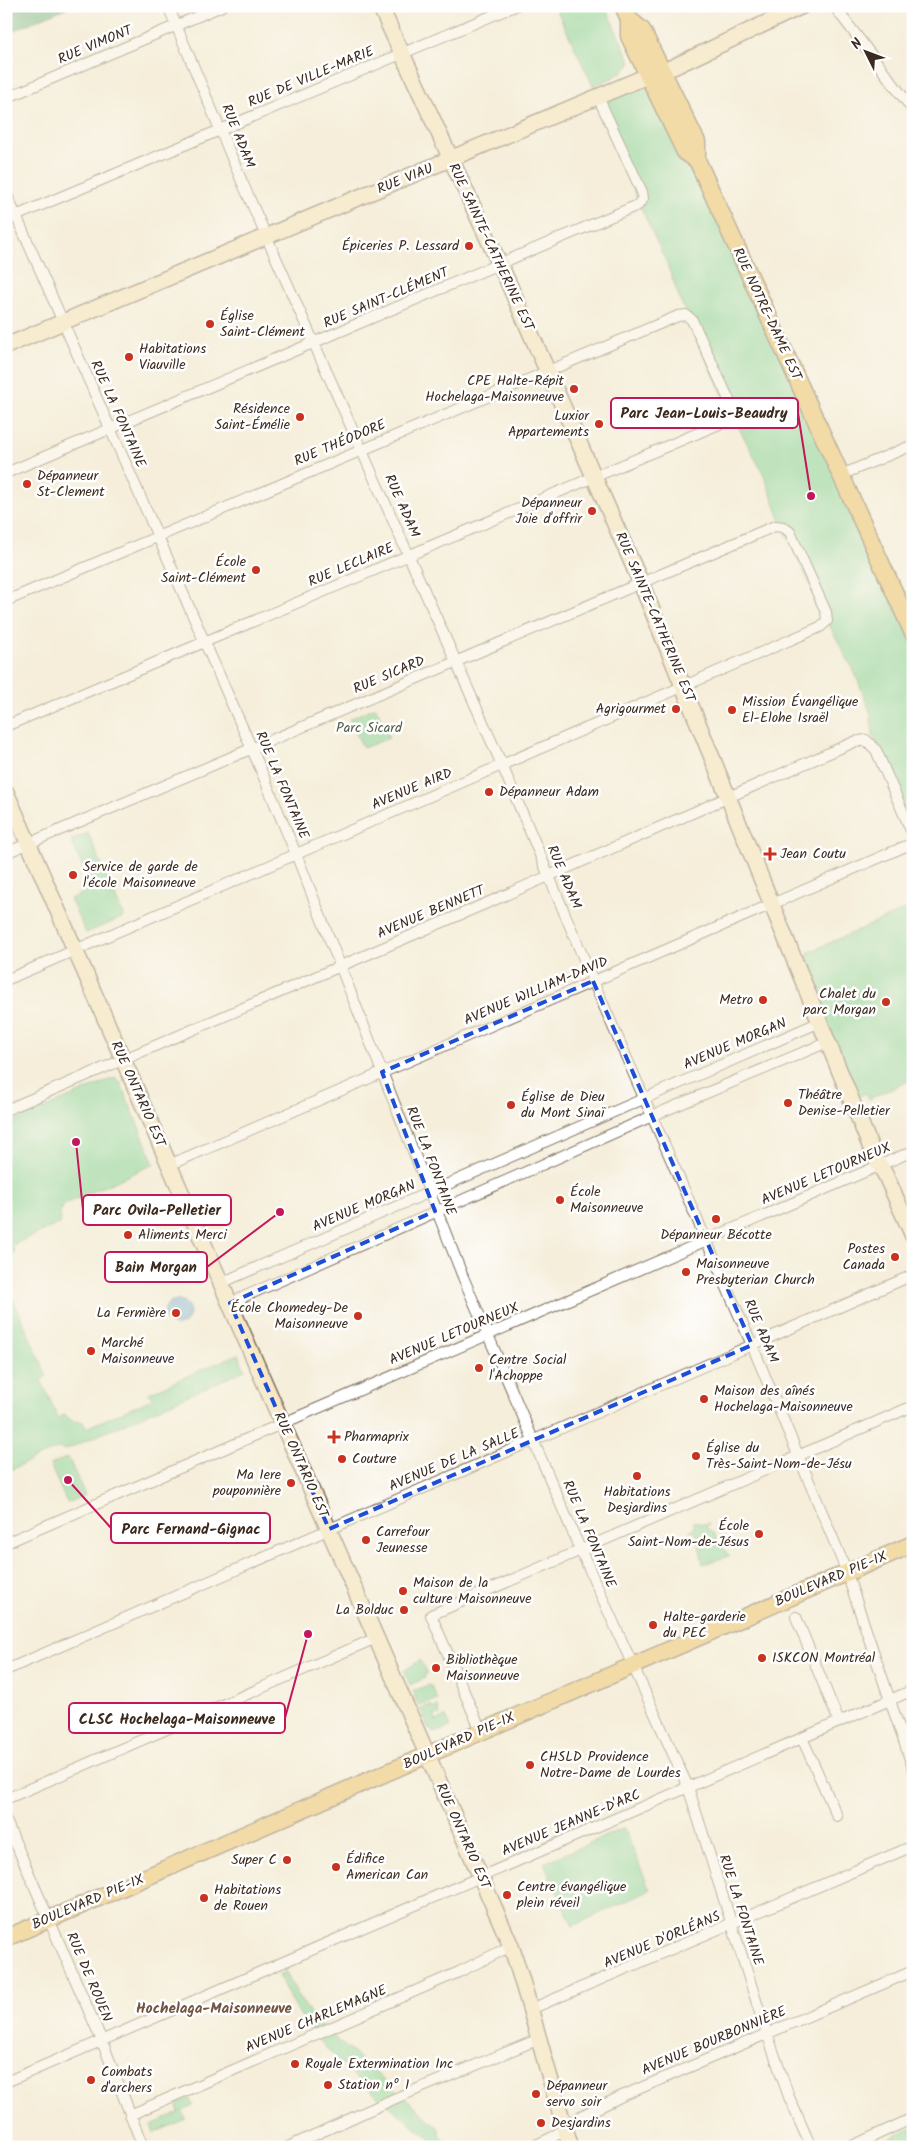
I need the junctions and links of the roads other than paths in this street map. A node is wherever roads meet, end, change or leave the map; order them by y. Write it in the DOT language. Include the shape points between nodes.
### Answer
graph roads {
  1 [pos="168,6"];
  2 [pos="222,6"];
  3 [pos="380,6"];
  4 [pos="515,6"];
  5 [pos="802,6"];
  6 [pos="834,6"];
  7 [pos="626,13"];
  8 [pos="176,25"];
  9 [pos="402,54"];
  10 [pos="654,73"];
  11 [pos="6,98"];
  12 [pos="598,98"];
  13 [pos="913,110"];
  14 [pos="221,130"];
  15 [pos="451,160"];
  16 [pos="6,193"];
  17 [pos="11,218"];
  18 [pos="267,236"];
  19 [pos="500,265"];
  20 [pos="62,322"];
  21 [pos="313,343"];
  22 [pos="6,346"];
  23 [pos="547,372"];
  24 [pos="732,416"];
  25 [pos="111,430"];
  26 [pos="913,444"];
  27 [pos="361,449"];
  28 [pos="6,473"];
  29 [pos="841,475"];
  30 [pos="594,477"];
  31 [pos="157,536"];
  32 [pos="409,555"];
  33 [pos="641,583"];
  34 [pos="6,601"];
  35 [pos="827,621"];
  36 [pos="913,633"];
  37 [pos="205,642"];
  38 [pos="456,661"];
  39 [pos="685,686"];
  40 [pos="6,726"];
  41 [pos="251,748"];
  42 [pos="502,765"];
  43 [pos="6,792"];
  44 [pos="729,796"];
  45 [pos="913,836"];
  46 [pos="29,843"];
  47 [pos="913,843"];
  48 [pos="6,853"];
  49 [pos="296,854"];
  50 [pos="549,875"];
  51 [pos="772,903"];
  52 [pos="76,950"];
  53 [pos="340,965"];
  54 [pos="6,980"];
  55 [pos="593,981"];
  56 [pos="820,1022"];
  57 [pos="828,1042"];
  58 [pos="122,1058"];
  59 [pos="382,1072"];
  60 [pos="644,1099"];
  61 [pos="6,1110"];
  62 [pos="652,1116"];
  63 [pos="913,1151"];
  64 [pos="169,1164"];
  65 [pos="880,1165"];
  66 [pos="429,1194"];
  67 [pos="435,1211"];
  68 [pos="913,1236"];
  69 [pos="706,1239"];
  70 [pos="913,1275"];
  71 [pos="221,1283"];
  72 [pos="230,1303"];
  73 [pos="487,1334"];
  74 [pos="752,1345"];
  75 [pos="913,1406"];
  76 [pos="282,1423"];
  77 [pos="534,1440"];
  78 [pos="798,1455"];
  79 [pos="328,1529"];
  80 [pos="913,1536"];
  81 [pos="6,1543"];
  82 [pos="906,1547"];
  83 [pos="581,1550"];
  84 [pos="845,1569"];
  85 [pos="796,1617"];
  86 [pos="376,1638"];
  87 [pos="631,1662"];
  88 [pos="6,1670"];
  89 [pos="913,1690"];
  90 [pos="890,1700"];
  91 [pos="839,1722"];
  92 [pos="478,1724"];
  93 [pos="802,1738"];
  94 [pos="426,1751"];
  95 [pos="913,1768"];
  96 [pos="688,1787"];
  97 [pos="6,1799"];
  98 [pos="837,1816"];
  99 [pos="6,1821"];
  100 [pos="913,1846"];
  101 [pos="481,1877"];
  102 [pos="48,1915"];
  103 [pos="730,1925"];
  104 [pos="6,1928"];
  105 [pos="6,1938"];
  106 [pos="511,1946"];
  107 [pos="913,1971"];
  108 [pos="531,2009"];
  109 [pos="767,2034"];
  110 [pos="539,2039"];
  111 [pos="102,2041"];
  112 [pos="6,2082"];
  113 [pos="130,2115"];
  114 [pos="913,2118"];
  115 [pos="564,2129"];
  116 [pos="874,2136"];
  117 [pos="142,2147"];
  118 [pos="288,2147"];
  119 [pos="532,2147"];
  120 [pos="571,2147"];
  121 [pos="811,2147"];
  122 [pos="850,2147"];
  123 [pos="878,2147"];
  1 -- 8 [label="street, RUE ADAM"];
  2 -- 8 [label="street, RUE VIMONT"];
  3 -- 9 [label="main road, RUE SAINTE-CATHERINE EST"];
  4 -- 9 [label="street, RUE DE VILLE-MARIE"];
  5 -- 10 [label="main road, RUE VIAU"];
  6 -- 13 [label="street"];
  7 -- 10 [label="main road, RUE NOTRE-DAME EST" via="629,36"];
  8 -- 11 [label="street, RUE VIMONT"];
  8 -- 14 [label="street, RUE ADAM"];
  9 -- 14 [label="street, RUE DE VILLE-MARIE"];
  9 -- 15 [label="main road, RUE SAINTE-CATHERINE EST"];
  10 -- 12 [label="main road, RUE VIAU"];
  10 -- 29 [label="main road, RUE NOTRE-DAME EST" via="685,152 696,160"];
  12 -- 15 [label="main road, RUE VIAU"];
  12 -- 19 [label="street, RUE SAINT-CLÉMENT" via="642,192 641,202"];
  14 -- 17 [label="street, RUE DE VILLE-MARIE"];
  14 -- 18 [label="street, RUE ADAM"];
  15 -- 18 [label="main road, RUE VIAU"];
  15 -- 19 [label="main road, RUE SAINTE-CATHERINE EST"];
  16 -- 17 [label="street, RUE LA FONTAINE"];
  17 -- 20 [label="street, RUE LA FONTAINE"];
  18 -- 20 [label="main road, RUE VIAU"];
  18 -- 21 [label="street, RUE ADAM"];
  19 -- 21 [label="street, RUE SAINT-CLÉMENT"];
  19 -- 23 [label="main road, RUE SAINTE-CATHERINE EST"];
  20 -- 22 [label="main road, RUE VIAU"];
  20 -- 25 [label="street, RUE LA FONTAINE"];
  21 -- 25 [label="street, RUE SAINT-CLÉMENT"];
  21 -- 27 [label="street, RUE ADAM"];
  23 -- 24 [label="street, RUE THÉODORE" via="686,314 692,320 730,402"];
  23 -- 27 [label="street, RUE THÉODORE"];
  23 -- 30 [label="main road, RUE SAINTE-CATHERINE EST"];
  24 -- 30 [label="street, RUE LECLAIRE"];
  25 -- 28 [label="street, RUE SAINT-CLÉMENT"];
  25 -- 31 [label="street, RUE LA FONTAINE"];
  26 -- 29 [label="street"];
  27 -- 31 [label="street, RUE THÉODORE"];
  27 -- 32 [label="street, RUE ADAM"];
  29 -- 36 [label="main road, RUE NOTRE-DAME EST"];
  30 -- 32 [label="street, RUE LECLAIRE"];
  30 -- 33 [label="main road, RUE SAINTE-CATHERINE EST"];
  31 -- 34 [label="street, RUE THÉODORE"];
  31 -- 37 [label="street, RUE LA FONTAINE"];
  32 -- 37 [label="street, RUE LECLAIRE"];
  32 -- 38 [label="street, RUE ADAM"];
  33 -- 35 [label="street, RUE SICARD" via="775,526 783,527 790,532 826,612"];
  33 -- 38 [label="street, RUE SICARD"];
  33 -- 39 [label="main road, RUE SAINTE-CATHERINE EST"];
  35 -- 39 [label="street, AVENUE AIRD" via="820,627"];
  37 -- 40 [label="street, RUE LECLAIRE"];
  37 -- 41 [label="street, RUE LA FONTAINE"];
  38 -- 41 [label="street, RUE SICARD"];
  38 -- 42 [label="street, RUE ADAM"];
  39 -- 42 [label="street, AVENUE AIRD"];
  39 -- 44 [label="main road, RUE SAINTE-CATHERINE EST"];
  41 -- 46 [label="street, RUE SICARD"];
  41 -- 49 [label="street, RUE LA FONTAINE"];
  42 -- 49 [label="street, AVENUE AIRD"];
  42 -- 50 [label="street, RUE ADAM"];
  43 -- 46 [label="main road, RUE ONTARIO EST"];
  44 -- 45 [label="street, AVENUE BENNETT" via="854,742 866,740 876,750"];
  44 -- 50 [label="street, AVENUE BENNETT"];
  44 -- 51 [label="main road, RUE SAINTE-CATHERINE EST"];
  46 -- 48 [label="street, RUE SICARD"];
  46 -- 52 [label="main road, RUE ONTARIO EST"];
  47 -- 51 [label="street, AVENUE WILLIAM-DAVID"];
  49 -- 52 [label="street, AVENUE AIRD"];
  49 -- 53 [label="street, RUE LA FONTAINE"];
  50 -- 53 [label="street, AVENUE BENNETT"];
  50 -- 55 [label="street, RUE ADAM"];
  51 -- 55 [label="street, AVENUE WILLIAM-DAVID"];
  51 -- 56 [label="main road, RUE SAINTE-CATHERINE EST"];
  52 -- 54 [label="street, AVENUE AIRD"];
  52 -- 58 [label="main road, RUE ONTARIO EST"];
  53 -- 58 [label="street, AVENUE BENNETT"];
  53 -- 59 [label="street, RUE LA FONTAINE"];
  55 -- 59 [label="street, AVENUE WILLIAM-DAVID"];
  55 -- 60 [label="street, RUE ADAM"];
  56 -- 57 [label="main road, RUE SAINTE-CATHERINE EST"];
  56 -- 60 [label="street, AVENUE MORGAN"];
  57 -- 62 [label="street"];
  57 -- 65 [label="main road, RUE SAINTE-CATHERINE EST"];
  58 -- 61 [label="street, AVENUE BENNETT"];
  58 -- 64 [label="main road, RUE ONTARIO EST"];
  59 -- 64 [label="street, AVENUE WILLIAM-DAVID"];
  59 -- 66 [label="street, RUE LA FONTAINE"];
  60 -- 62 [label="street, RUE ADAM"];
  60 -- 66 [label="street, AVENUE MORGAN"];
  62 -- 67 [label="street"];
  62 -- 69 [label="street, RUE ADAM"];
  63 -- 65 [label="street, AVENUE LETOURNEUX"];
  64 -- 71 [label="main road, RUE ONTARIO EST"];
  65 -- 68 [label="main road, RUE SAINTE-CATHERINE EST"];
  65 -- 69 [label="street, AVENUE LETOURNEUX"];
  66 -- 67 [label="street, RUE LA FONTAINE"];
  66 -- 71 [label="street, AVENUE MORGAN"];
  67 -- 72 [label="street"];
  67 -- 73 [label="street, RUE LA FONTAINE"];
  69 -- 73 [label="street, AVENUE LETOURNEUX"];
  69 -- 74 [label="street, RUE ADAM"];
  70 -- 74 [label="street, AVENUE DE LA SALLE"];
  71 -- 72 [label="main road, RUE ONTARIO EST"];
  72 -- 76 [label="main road, RUE ONTARIO EST"];
  73 -- 76 [label="street, AVENUE LETOURNEUX"];
  73 -- 77 [label="street, RUE LA FONTAINE"];
  74 -- 77 [label="street, AVENUE DE LA SALLE"];
  74 -- 78 [label="street, RUE ADAM"];
  75 -- 78 [label="street"];
  76 -- 79 [label="main road, RUE ONTARIO EST"];
  76 -- 81 [label="street, AVENUE LETOURNEUX"];
  77 -- 79 [label="street, AVENUE DE LA SALLE"];
  77 -- 83 [label="street, RUE LA FONTAINE"];
  78 -- 83 [label="street"];
  78 -- 84 [label="street, RUE ADAM"];
  79 -- 86 [label="main road, RUE ONTARIO EST"];
  79 -- 88 [label="street, AVENUE DE LA SALLE"];
  80 -- 84 [label="main road, BOULEVARD PIE-IX"];
  82 -- 84 [label="main road, BOULEVARD PIE-IX"];
  83 -- 87 [label="street, RUE LA FONTAINE"];
  83 -- 92 [label="street" via="431,1615"];
  84 -- 87 [label="main road, BOULEVARD PIE-IX"];
  84 -- 87 [label="main road, BOULEVARD PIE-IX" via="787,1598"];
  84 -- 90 [label="street, RUE ADAM"];
  85 -- 91 [label="street"];
  86 -- 94 [label="main road, RUE ONTARIO EST"];
  86 -- 97 [label="street"];
  87 -- 92 [label="main road, BOULEVARD PIE-IX"];
  87 -- 94 [label="main road, BOULEVARD PIE-IX"];
  87 -- 96 [label="street, RUE LA FONTAINE"];
  89 -- 90 [label="street, AVENUE JEANNE-D'ARC"];
  90 -- 91 [label="street, AVENUE JEANNE-D'ARC"];
  90 -- 95 [label="street, RUE ADAM"];
  91 -- 93 [label="street, AVENUE JEANNE-D'ARC"];
  92 -- 94 [label="main road, BOULEVARD PIE-IX"];
  93 -- 96 [label="street, AVENUE JEANNE-D'ARC"];
  93 -- 98 [label="street"];
  94 -- 101 [label="main road, RUE ONTARIO EST"];
  94 -- 102 [label="main road, BOULEVARD PIE-IX"];
  96 -- 101 [label="street, AVENUE JEANNE-D'ARC"];
  96 -- 103 [label="street, RUE LA FONTAINE"];
  99 -- 102 [label="street, RUE DE ROUEN"];
  100 -- 103 [label="street, AVENUE D'ORLÉANS"];
  101 -- 106 [label="main road, RUE ONTARIO EST"];
  101 -- 111 [label="street, AVENUE JEANNE-D'ARC"];
  102 -- 104 [label="main road, BOULEVARD PIE-IX"];
  102 -- 105 [label="main road, BOULEVARD PIE-IX"];
  102 -- 111 [label="street, RUE DE ROUEN"];
  103 -- 108 [label="street, AVENUE D'ORLÉANS"];
  103 -- 109 [label="street, RUE LA FONTAINE"];
  106 -- 108 [label="main road, RUE ONTARIO EST"];
  106 -- 113 [label="street, AVENUE CHARLEMAGNE" via="459,1972"];
  107 -- 109 [label="street, AVENUE BOURBONNIÈRE"];
  108 -- 110 [label="main road, RUE ONTARIO EST"];
  109 -- 115 [label="street, AVENUE BOURBONNIÈRE" via="622,2096 581,2116"];
  109 -- 121 [label="street, RUE LA FONTAINE"];
  110 -- 115 [label="main road, RUE ONTARIO EST"];
  110 -- 118 [label="street"];
  111 -- 112 [label="street"];
  111 -- 113 [label="street, RUE DE ROUEN"];
  113 -- 117 [label="street, RUE DE ROUEN"];
  114 -- 116 [label="street"];
  115 -- 119 [label="street, AVENUE BOURBONNIÈRE"];
  115 -- 120 [label="main road, RUE ONTARIO EST"];
  116 -- 122 [label="street"];
  116 -- 123 [label="street"];
}
